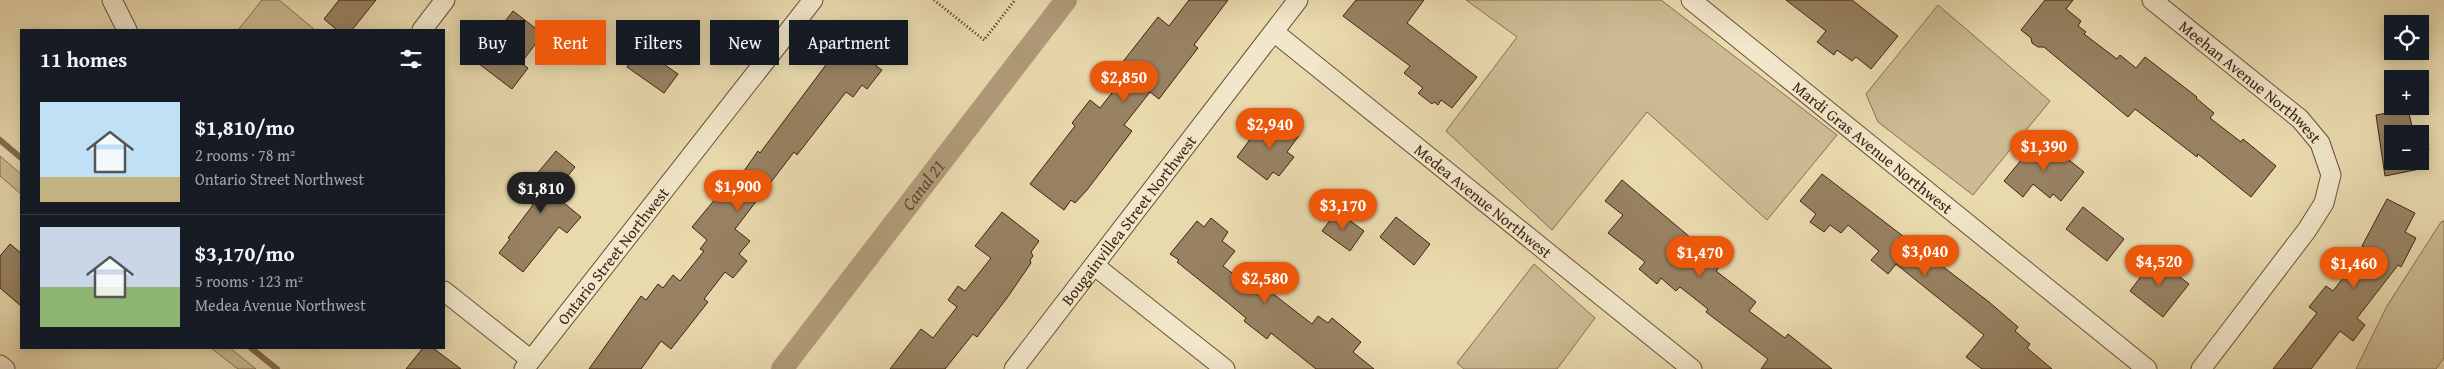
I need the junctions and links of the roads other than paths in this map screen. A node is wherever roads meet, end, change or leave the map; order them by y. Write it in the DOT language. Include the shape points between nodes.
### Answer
graph roads {
  1 [pos="112,0"];
  2 [pos="445,0"];
  3 [pos="813,0"];
  4 [pos="1298,0"];
  5 [pos="1692,0"];
  6 [pos="2152,0"];
  7 [pos="126,29"];
  8 [pos="423,29"];
  9 [pos="1274,32"];
  10 [pos="1095,266"];
  11 [pos="445,292"];
  12 [pos="0,365"];
  13 [pos="527,365"];
  14 [pos="5,369"];
  15 [pos="1014,369"];
  16 [pos="1224,369"];
  17 [pos="1692,369"];
  18 [pos="2148,369"];
  19 [pos="2201,369"];
  1 -- 7 [label="street"];
  2 -- 8 [label="street"];
  3 -- 13 [label="street, Ontario Street Northwest"];
  4 -- 9 [label="street, Bougainvillea Street Northwest"];
  5 -- 18 [label="street, Mardi Gras Avenue Northwest"];
  6 -- 19 [label="street, Meehan Avenue Northwest" via="2300,119 2320,143 2331,175 2324,203 2307,230"];
  9 -- 10 [label="street, Bougainvillea Street Northwest"];
  9 -- 17 [label="street, Medea Avenue Northwest"];
  10 -- 15 [label="street, Bougainvillea Street Northwest"];
  10 -- 16 [label="street"];
  11 -- 13 [label="street"];
  12 -- 14 [label="street"];
}
